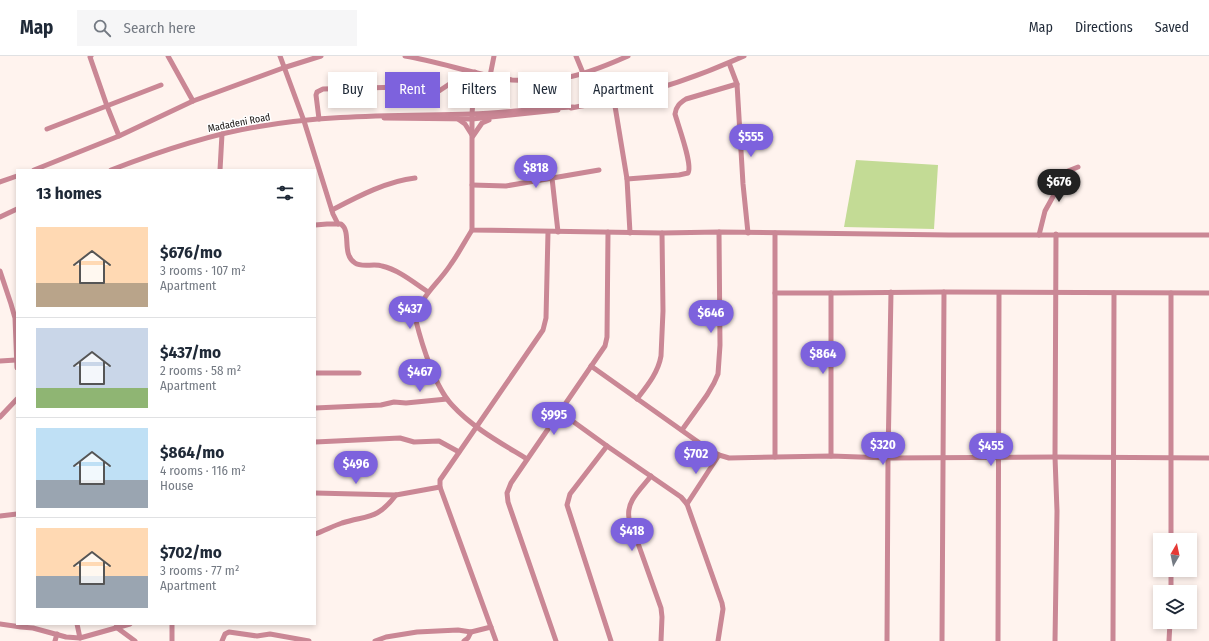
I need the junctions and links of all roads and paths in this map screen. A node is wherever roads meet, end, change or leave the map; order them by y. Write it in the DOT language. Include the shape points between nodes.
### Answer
graph roads {
  1 [pos="91,56"];
  2 [pos="168,56"];
  3 [pos="280,56"];
  4 [pos="321,56"];
  5 [pos="407,56"];
  6 [pos="494,56"];
  7 [pos="576,56"];
  8 [pos="628,56"];
  9 [pos="744,56"];
  10 [pos="729,63"];
  11 [pos="283,68"];
  12 [pos="475,72"];
  13 [pos="491,72"];
  14 [pos="583,72"];
  15 [pos="586,72"];
  16 [pos="579,74"];
  17 [pos="510,79"];
  18 [pos="738,84"];
  19 [pos="161,85"];
  20 [pos="448,85"];
  21 [pos="668,86"];
  22 [pos="193,101"];
  23 [pos="107,106"];
  24 [pos="579,107"];
  25 [pos="473,108"];
  26 [pos="573,108"];
  27 [pos="615,108"];
  28 [pos="375,116"];
  29 [pos="472,117"];
  30 [pos="496,117"];
  31 [pos="319,119"];
  32 [pos="457,119"];
  33 [pos="304,121"];
  34 [pos="47,129"];
  35 [pos="222,134"];
  36 [pos="119,136"];
  37 [pos="473,137"];
  38 [pos="551,161"];
  39 [pos="1078,167"];
  40 [pos="36,169"];
  41 [pos="115,169"];
  42 [pos="220,169"];
  43 [pos="599,170"];
  44 [pos="16,176"];
  45 [pos="415,178"];
  46 [pos="552,178"];
  47 [pos="627,179"];
  48 [pos="0,182"];
  49 [pos="472,185"];
  50 [pos="16,209"];
  51 [pos="332,210"];
  52 [pos="0,217"];
  53 [pos="338,224"];
  54 [pos="316,226"];
  55 [pos="472,230"];
  56 [pos="548,232"];
  57 [pos="558,232"];
  58 [pos="608,232"];
  59 [pos="718,232"];
  60 [pos="630,233"];
  61 [pos="662,233"];
  62 [pos="748,233"];
  63 [pos="775,233"];
  64 [pos="1056,234"];
  65 [pos="1038,235"];
  66 [pos="1209,235"];
  67 [pos="0,271"];
  68 [pos="428,292"];
  69 [pos="891,292"];
  70 [pos="944,292"];
  71 [pos="999,292"];
  72 [pos="1057,292"];
  73 [pos="775,293"];
  74 [pos="1114,293"];
  75 [pos="1171,293"];
  76 [pos="1209,293"];
  77 [pos="831,294"];
  78 [pos="16,360"];
  79 [pos="0,361"];
  80 [pos="591,366"];
  81 [pos="316,373"];
  82 [pos="359,373"];
  83 [pos="447,399"];
  84 [pos="637,399"];
  85 [pos="16,400"];
  86 [pos="316,408"];
  87 [pos="560,412"];
  88 [pos="0,417"];
  89 [pos="476,427"];
  90 [pos="682,430"];
  91 [pos="316,442"];
  92 [pos="607,446"];
  93 [pos="460,452"];
  94 [pos="719,455"];
  95 [pos="832,456"];
  96 [pos="774,457"];
  97 [pos="1055,457"];
  98 [pos="888,458"];
  99 [pos="943,458"];
  100 [pos="999,458"];
  101 [pos="1114,458"];
  102 [pos="1171,458"];
  103 [pos="1209,458"];
  104 [pos="527,460"];
  105 [pos="651,476"];
  106 [pos="440,488"];
  107 [pos="316,493"];
  108 [pos="396,495"];
  109 [pos="687,504"];
  110 [pos="16,514"];
  111 [pos="0,516"];
  112 [pos="1171,533"];
  113 [pos="316,534"];
  114 [pos="0,624"];
  115 [pos="77,625"];
  116 [pos="126,625"];
  117 [pos="172,625"];
  118 [pos="491,627"];
  119 [pos="116,628"];
  120 [pos="1170,629"];
  121 [pos="471,632"];
  122 [pos="57,634"];
  123 [pos="80,638"];
  124 [pos="55,641"];
  125 [pos="135,641"];
  126 [pos="172,641"];
  127 [pos="222,641"];
  128 [pos="309,641"];
  129 [pos="375,641"];
  130 [pos="464,641"];
  131 [pos="496,641"];
  132 [pos="556,641"];
  133 [pos="611,641"];
  134 [pos="660,641"];
  135 [pos="718,641"];
  136 [pos="888,641"];
  137 [pos="942,641"];
  138 [pos="998,641"];
  139 [pos="1055,641"];
  140 [pos="1113,641"];
  141 [pos="1169,641"];
  1 -- 23 [label="street"];
  2 -- 22 [label="street"];
  3 -- 11 [label="street"];
  4 -- 11 [label="street"];
  5 -- 12 [label="street"];
  6 -- 13 [label="street"];
  7 -- 14 [label="street"];
  8 -- 15 [label="street"];
  9 -- 10 [label="street, Madadeni Road"];
  10 -- 18 [label="street"];
  10 -- 21 [label="street, Madadeni Road"];
  11 -- 22 [label="street"];
  11 -- 33 [label="street"];
  16 -- 17 [label="street" via="540,80"];
  18 -- 47 [label="street" via="686,99 676,109 675,114 690,169 688,173"];
  18 -- 62 [label="street"];
  19 -- 23 [label="street"];
  20 -- 31 [label="street" via="436,91 403,87 323,89 316,95"];
  22 -- 36 [label="street"];
  23 -- 34 [label="street"];
  23 -- 36 [label="street"];
  24 -- 26 [label="street, Madadeni Road"];
  25 -- 29 [label="street"];
  26 -- 29 [label="street, Madadeni Road"];
  26 -- 30 [label="street, Madadeni Road"];
  27 -- 47 [label="street"];
  28 -- 29 [label="street, Madadeni Road" via="394,114"];
  28 -- 31 [label="street, Madadeni Road"];
  28 -- 32 [label="street, Madadeni Road" via="395,119"];
  29 -- 30 [label="street, Madadeni Road"];
  29 -- 32 [label="street, Madadeni Road"];
  29 -- 37 [label="street"];
  30 -- 37 [label="street" via="482,123"];
  31 -- 33 [label="street, Madadeni Road"];
  32 -- 37 [label="street" via="465,124"];
  33 -- 35 [label="street, Madadeni Road"];
  33 -- 51 [label="street"];
  35 -- 41 [label="street, Madadeni Road" via="148,156"];
  35 -- 42 [label="street"];
  36 -- 40 [label="street"];
  37 -- 49 [label="street"];
  38 -- 46 [label="street"];
  39 -- 65 [label="street" via="1065,175 1045,211"];
  43 -- 46 [label="street"];
  44 -- 48 [label="street"];
  45 -- 51 [label="street" via="387,185"];
  46 -- 49 [label="street" via="506,186"];
  46 -- 57 [label="street"];
  47 -- 60 [label="street"];
  49 -- 55 [label="street"];
  50 -- 52 [label="street"];
  51 -- 53 [label="street"];
  53 -- 54 [label="street"];
  53 -- 68 [label="street" via="344,226 348,252 354,262 359,265 376,264 387,267"];
  55 -- 56 [label="street"];
  55 -- 68 [label="street" via="451,266"];
  56 -- 57 [label="street"];
  56 -- 89 [label="street" via="546,318 543,330"];
  57 -- 58 [label="street"];
  58 -- 60 [label="street"];
  58 -- 80 [label="street" via="607,337 605,346"];
  59 -- 61 [label="street"];
  59 -- 62 [label="street"];
  59 -- 90 [label="street" via="718,374 707,395"];
  60 -- 61 [label="street"];
  61 -- 84 [label="street" via="663,311 660,364"];
  62 -- 63 [label="street"];
  63 -- 65 [label="street"];
  63 -- 73 [label="street"];
  64 -- 65 [label="street"];
  64 -- 66 [label="street"];
  64 -- 72 [label="street"];
  67 -- 78 [label="street" via="15,318"];
  68 -- 83 [label="street" via="416,321 434,375"];
  69 -- 70 [label="street"];
  69 -- 77 [label="street"];
  69 -- 98 [label="street"];
  70 -- 71 [label="street"];
  70 -- 99 [label="street"];
  71 -- 72 [label="street"];
  71 -- 100 [label="street"];
  72 -- 74 [label="street"];
  72 -- 97 [label="street"];
  73 -- 77 [label="street"];
  73 -- 96 [label="street"];
  74 -- 75 [label="street"];
  74 -- 101 [label="street"];
  75 -- 76 [label="street"];
  75 -- 102 [label="street"];
  77 -- 95 [label="street"];
  78 -- 79 [label="street"];
  80 -- 84 [label="street"];
  80 -- 87 [label="street"];
  81 -- 82 [label="street"];
  83 -- 86 [label="street"];
  83 -- 89 [label="street"];
  84 -- 90 [label="street"];
  85 -- 88 [label="street"];
  87 -- 92 [label="street"];
  87 -- 104 [label="street"];
  89 -- 93 [label="street"];
  89 -- 104 [label="street"];
  90 -- 94 [label="street"];
  91 -- 93 [label="street" via="400,438 414,442 439,441"];
  92 -- 105 [label="street"];
  92 -- 133 [label="street" via="570,494 567,505"];
  93 -- 106 [label="street" via="440,480"];
  94 -- 96 [label="street" via="728,458"];
  94 -- 109 [label="street"];
  95 -- 96 [label="street"];
  95 -- 98 [label="street"];
  97 -- 100 [label="street"];
  97 -- 101 [label="street"];
  97 -- 139 [label="street"];
  98 -- 99 [label="street"];
  98 -- 136 [label="street"];
  99 -- 100 [label="street"];
  99 -- 137 [label="street"];
  100 -- 138 [label="street"];
  101 -- 102 [label="street"];
  101 -- 140 [label="street"];
  102 -- 103 [label="street"];
  102 -- 112 [label="street"];
  104 -- 132 [label="street" via="509,488 508,502"];
  105 -- 109 [label="street"];
  105 -- 134 [label="street" via="630,502 628,510 661,608"];
  106 -- 108 [label="street"];
  106 -- 118 [label="street"];
  107 -- 108 [label="street"];
  108 -- 113 [label="street" via="389,504 372,516 343,523"];
  109 -- 135 [label="street" via="722,603"];
  110 -- 111 [label="street"];
  114 -- 122 [label="street"];
  115 -- 123 [label="street"];
  116 -- 119 [label="street"];
  117 -- 126 [label="street"];
  118 -- 121 [label="street"];
  118 -- 131 [label="street"];
  119 -- 123 [label="street"];
  119 -- 125 [label="street"];
  120 -- 141 [label="street"];
  121 -- 129 [label="street" via="417,632"];
  121 -- 130 [label="street"];
  122 -- 123 [label="street"];
  122 -- 124 [label="street"];
  127 -- 128 [label="street" via="229,632 257,636 270,634"];
}
